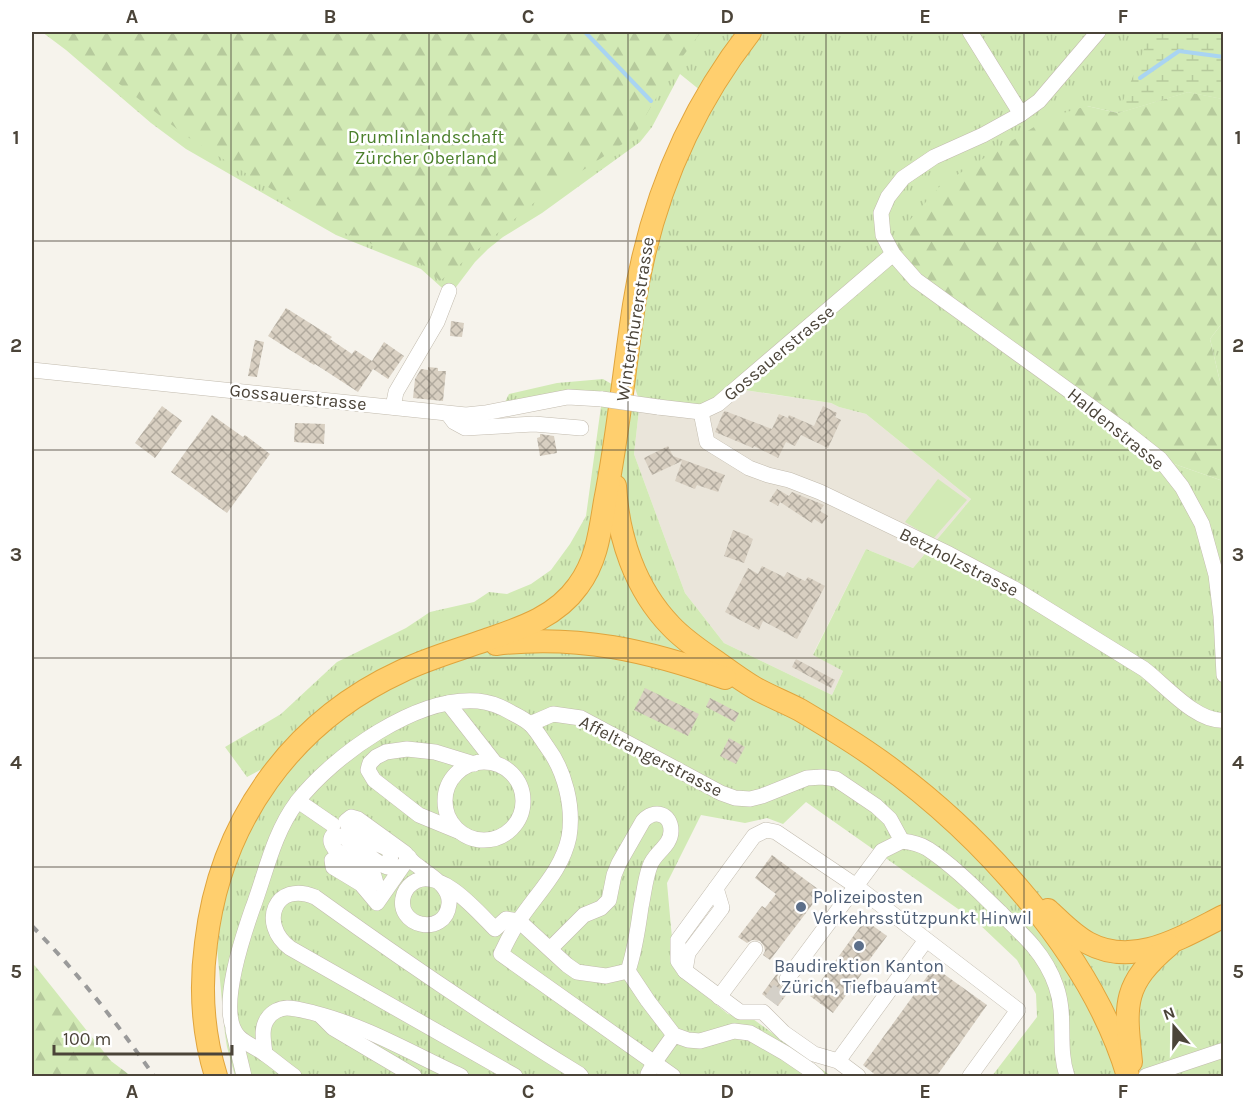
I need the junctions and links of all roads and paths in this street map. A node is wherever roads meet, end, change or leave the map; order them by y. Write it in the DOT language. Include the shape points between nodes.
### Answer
graph roads {
  1 [pos="750,32"];
  2 [pos="970,32"];
  3 [pos="1098,32"];
  4 [pos="1021,114"];
  5 [pos="893,254"];
  6 [pos="449,291"];
  7 [pos="32,370"];
  8 [pos="393,407"];
  9 [pos="701,412"];
  10 [pos="448,414"];
  11 [pos="580,428"];
  12 [pos="615,452"];
  13 [pos="434,658"];
  14 [pos="1224,675"];
  15 [pos="755,688"];
  16 [pos="448,703"];
  17 [pos="1224,720"];
  18 [pos="530,724"];
  19 [pos="358,745"];
  20 [pos="376,757"];
  21 [pos="474,764"];
  22 [pos="495,764"];
  23 [pos="298,801"];
  24 [pos="348,818"];
  25 [pos="458,831"];
  26 [pos="332,834"];
  27 [pos="902,841"];
  28 [pos="409,857"];
  29 [pos="1002,869"];
  30 [pos="392,871"];
  31 [pos="856,886"];
  32 [pos="379,887"];
  33 [pos="1224,916"];
  34 [pos="273,921"];
  35 [pos="519,921"];
  36 [pos="247,925"];
  37 [pos="926,940"];
  38 [pos="1173,942"];
  39 [pos="550,949"];
  40 [pos="755,949"];
  41 [pos="628,971"];
  42 [pos="787,979"];
  43 [pos="719,997"];
  44 [pos="320,1015"];
  45 [pos="232,1024"];
  46 [pos="674,1035"];
  47 [pos="1224,1050"];
  48 [pos="265,1054"];
  49 [pos="838,1061"];
  50 [pos="651,1070"];
  51 [pos="1146,1076"];
  52 [pos="216,1077"];
  53 [pos="244,1077"];
  54 [pos="294,1077"];
  55 [pos="414,1077"];
  56 [pos="461,1077"];
  57 [pos="515,1077"];
  58 [pos="580,1077"];
  59 [pos="673,1077"];
  60 [pos="817,1077"];
  61 [pos="858,1077"];
  62 [pos="970,1077"];
  63 [pos="1067,1077"];
  64 [pos="1130,1077"];
  1 -- 12 [label="highway, Winterthurerstrasse" via="699,108 661,193 638,284"];
  2 -- 4 [label="street"];
  3 -- 4 [label="street" via="1039,101"];
  4 -- 5 [label="street" via="934,157 903,178 881,213 883,235"];
  5 -- 9 [label="street, Gossauerstrasse" via="737,389"];
  5 -- 14 [label="street, Haldenstrasse" via="916,280 1160,459 1182,487 1202,524 1216,575"];
  6 -- 8 [label="street" via="437,322 396,392"];
  7 -- 8 [label="street, Gossauerstrasse"];
  8 -- 10 [label="street, Gossauerstrasse"];
  9 -- 10 [label="street, Gossauerstrasse, bridge" via="568,397 485,413"];
  9 -- 17 [label="street, Betzholzstrasse" via="707,442 741,464 820,492 949,554 1013,588 1144,669 1187,707"];
  10 -- 11 [label="street" via="465,428 534,424"];
  12 -- 13 [label="highway" via="593,559 574,591 541,619"];
  12 -- 15 [label="highway" via="617,504 624,542 647,594 671,627"];
  13 -- 15 [label="highway" via="521,642 592,644 657,656"];
  13 -- 52 [label="highway" via="381,681 324,720 276,768 242,822 216,889 205,952 205,1015"];
  15 -- 29 [label="highway" via="825,725 880,761 929,799"];
  16 -- 18 [label="street" via="479,701 504,708"];
  16 -- 19 [label="street" via="417,712"];
  16 -- 22 [label="street"];
  18 -- 27 [label="street, Affeltrangerstrasse" via="553,714 581,718 735,798 762,796 807,778 836,779 890,819"];
  18 -- 35 [label="street" via="558,765 570,821 559,865"];
  19 -- 20 [label="street"];
  19 -- 23 [label="street"];
  20 -- 21 [label="street" via="407,749 435,752"];
  20 -- 25 [label="street" via="368,770 374,780 419,815"];
  21 -- 22 [label="street"];
  21 -- 25 [label="street" via="456,774 446,792 446,812"];
  22 -- 25 [label="street" via="510,772 520,786 523,803 518,820 507,833 490,840 473,839"];
  23 -- 26 [label="street"];
  23 -- 36 [label="street" via="274,843"];
  24 -- 26 [label="street" via="339,819"];
  24 -- 28 [label="street" via="358,819"];
  24 -- 30 [label="street" via="347,825 356,835 388,849"];
  26 -- 30 [label="street" via="345,838"];
  26 -- 32 [label="street" via="336,851 369,865"];
  26 -- 32 [label="street" via="332,860 341,861"];
  27 -- 31 [label="street" via="882,851"];
  27 -- 63 [label="street" via="927,848 951,867 1033,945 1057,988 1063,1022 1061,1053"];
  28 -- 30 [label="street"];
  28 -- 35 [label="street" via="474,907 495,929 506,919"];
  29 -- 38 [label="highway" via="1066,927 1095,946 1132,952"];
  29 -- 64 [label="highway" via="1080,973 1111,1030"];
  30 -- 32 [label="street"];
  31 -- 37 [label="street"];
  31 -- 42 [label="street"];
  31 -- 43 [label="street" via="776,832 766,830 754,836 678,940 678,961"];
  33 -- 38 [label="highway"];
  34 -- 36 [label="street"];
  34 -- 57 [label="street" via="277,935 290,948"];
  34 -- 58 [label="street" via="276,905 286,896 299,893 315,897"];
  35 -- 39 [label="street"];
  35 -- 50 [label="street" via="501,954"];
  36 -- 45 [label="street" via="232,979"];
  37 -- 49 [label="street"];
  37 -- 62 [label="street" via="1018,1010"];
  38 -- 64 [label="highway" via="1148,963 1131,992 1127,1013"];
  39 -- 41 [label="street" via="577,972 606,976"];
  39 -- 41 [label="street" via="584,915 606,904 619,863 642,821 648,815 662,814 670,822 670,836 651,863"];
  40 -- 43 [label="street"];
  41 -- 46 [label="street"];
  43 -- 49 [label="street" via="740,1012 767,1007 784,1033 814,1054"];
  44 -- 48 [label="street" via="290,1008 272,1014 264,1028"];
  44 -- 55 [label="street" via="333,1028"];
  44 -- 56 [label="street" via="352,1024"];
  45 -- 48 [label="street" via="239,1037"];
  45 -- 53 [label="street"];
  46 -- 50 [label="street"];
  46 -- 60 [label="street" via="700,1041 734,1031 750,1033"];
  47 -- 51 [label="street"];
  48 -- 54 [label="street"];
  49 -- 61 [label="street"];
  50 -- 59 [label="street"];
}
